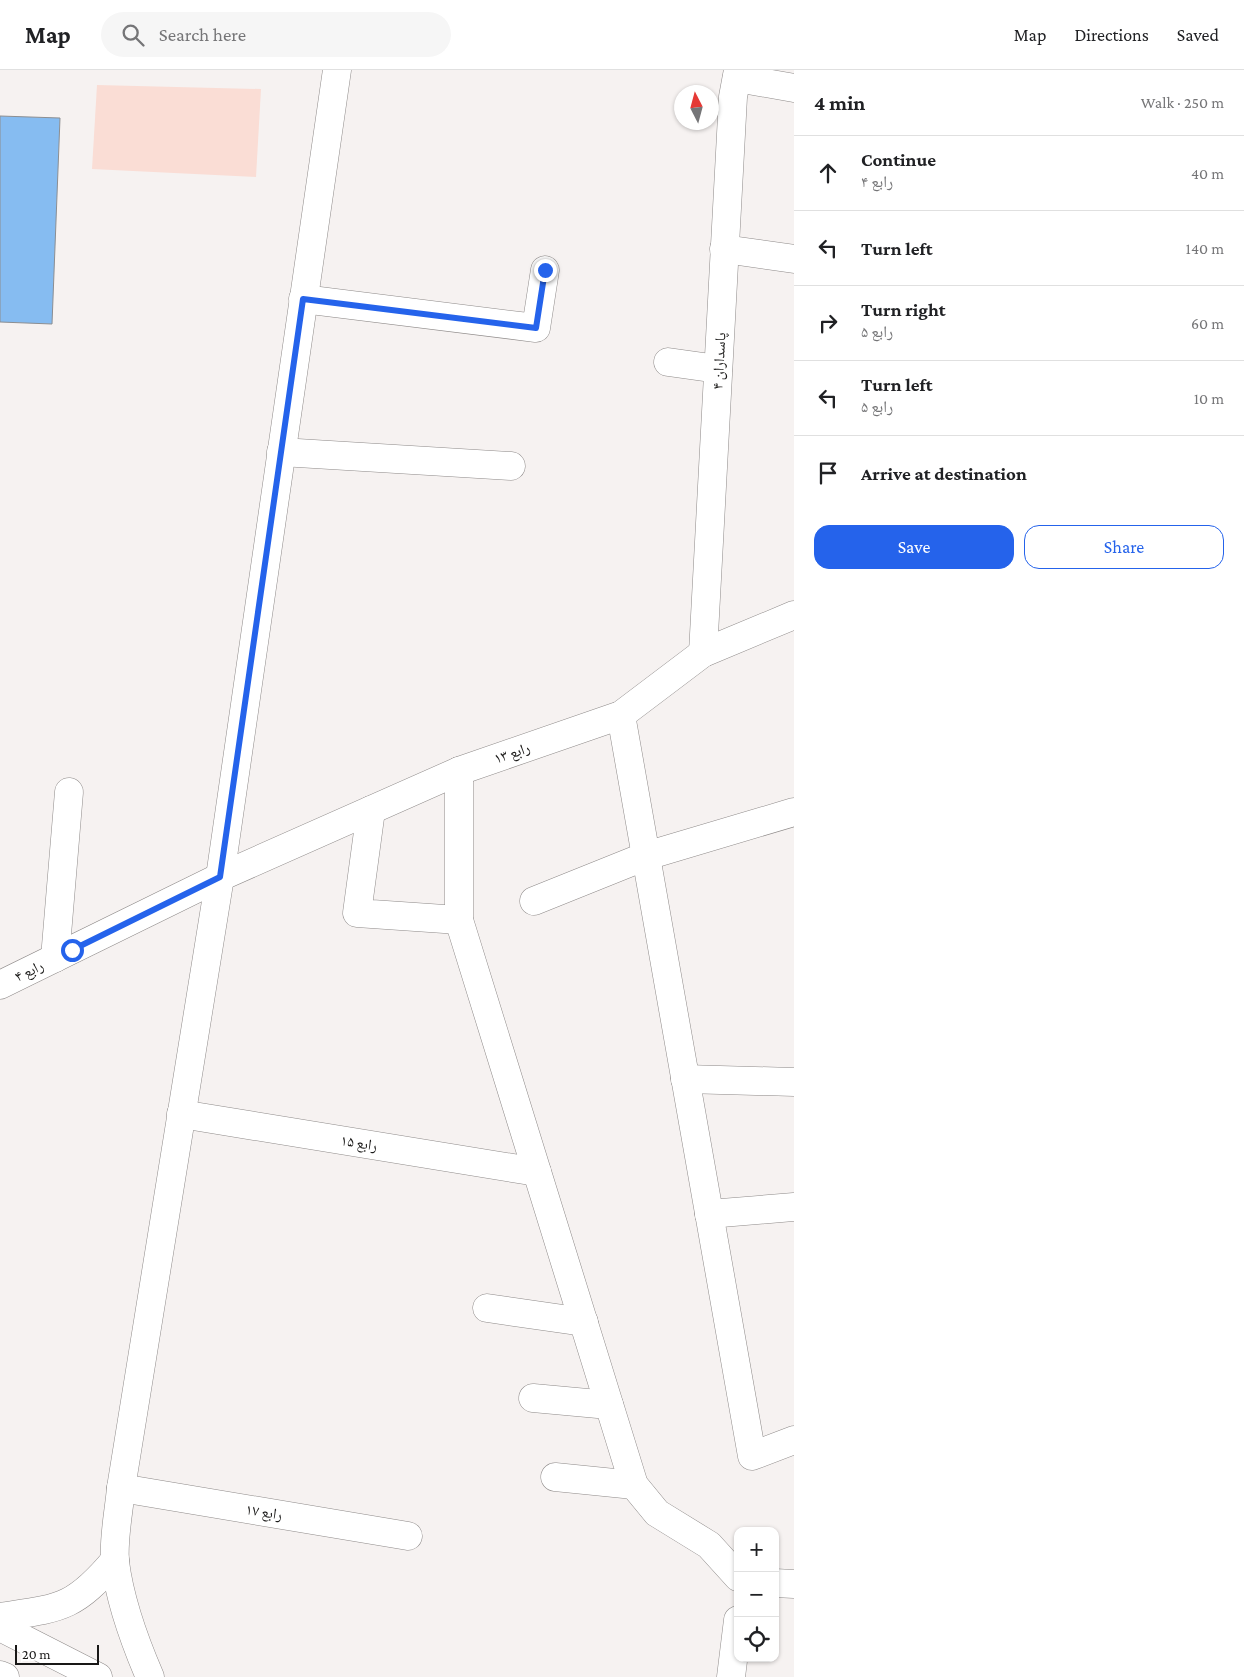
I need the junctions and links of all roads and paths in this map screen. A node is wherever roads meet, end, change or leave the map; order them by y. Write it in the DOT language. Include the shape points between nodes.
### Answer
graph roads {
  1 [pos="337,70"];
  2 [pos="737,74"];
  3 [pos="794,88"];
  4 [pos="724,250"];
  5 [pos="794,259"];
  6 [pos="545,270"];
  7 [pos="303,299"];
  8 [pos="668,362"];
  9 [pos="718,369"];
  10 [pos="281,452"];
  11 [pos="511,466"];
  12 [pos="794,615"];
  13 [pos="703,653"];
  14 [pos="621,715"];
  15 [pos="459,771"];
  16 [pos="69,792"];
  17 [pos="370,810"];
  18 [pos="794,812"];
  19 [pos="646,856"];
  20 [pos="220,877"];
  21 [pos="534,901"];
  22 [pos="459,920"];
  23 [pos="55,958"];
  24 [pos="0,985"];
  25 [pos="685,1079"];
  26 [pos="794,1082"];
  27 [pos="181,1114"];
  28 [pos="537,1172"];
  29 [pos="794,1207"];
  30 [pos="709,1214"];
  31 [pos="487,1308"];
  32 [pos="584,1322"];
  33 [pos="534,1398"];
  34 [pos="610,1405"];
  35 [pos="794,1440"];
  36 [pos="555,1477"];
  37 [pos="634,1485"];
  38 [pos="120,1488"];
  39 [pos="408,1536"];
  40 [pos="115,1560"];
  41 [pos="734,1573"];
  42 [pos="779,1583"];
  43 [pos="794,1584"];
  44 [pos="0,1617"];
  45 [pos="0,1627"];
  46 [pos="734,1653"];
  47 [pos="0,1675"];
  48 [pos="4,1677"];
  49 [pos="98,1677"];
  50 [pos="150,1677"];
  51 [pos="731,1677"];
  1 -- 7 [label="street"];
  2 -- 3 [label="street"];
  2 -- 4 [label="street, پاسداران ۴"];
  4 -- 5 [label="street"];
  4 -- 9 [label="street, پاسداران ۴"];
  6 -- 7 [label="street" via="536,328"];
  7 -- 10 [label="street"];
  8 -- 9 [label="street"];
  9 -- 13 [label="street, پاسداران ۴"];
  10 -- 11 [label="street"];
  10 -- 20 [label="street"];
  12 -- 13 [label="street, رابع ۱۳"];
  13 -- 14 [label="street, رابع ۱۳"];
  14 -- 15 [label="street, رابع ۱۳"];
  14 -- 19 [label="street"];
  15 -- 17 [label="street, رابع ۱۳"];
  15 -- 22 [label="street"];
  16 -- 23 [label="street"];
  17 -- 20 [label="street, رابع ۱۳"];
  17 -- 22 [label="street" via="357,913"];
  18 -- 19 [label="street"];
  19 -- 21 [label="street"];
  19 -- 25 [label="street"];
  20 -- 23 [label="street, رابع ۴"];
  20 -- 27 [label="street"];
  22 -- 28 [label="street"];
  23 -- 24 [label="street, رابع ۴"];
  25 -- 26 [label="street"];
  25 -- 30 [label="street"];
  27 -- 28 [label="street, رابع ۱۵"];
  27 -- 38 [label="street"];
  28 -- 32 [label="street"];
  29 -- 30 [label="street"];
  30 -- 35 [label="street" via="752,1456"];
  31 -- 32 [label="street"];
  32 -- 34 [label="street"];
  33 -- 34 [label="street"];
  34 -- 37 [label="street"];
  36 -- 37 [label="street"];
  37 -- 41 [label="street" via="657,1513 709,1545"];
  38 -- 39 [label="street, رابع ۱۷"];
  38 -- 40 [label="street"];
  40 -- 44 [label="street" via="94,1586 69,1604"];
  40 -- 50 [label="street" via="123,1603"];
  42 -- 43 [label="street"];
  45 -- 49 [label="street"];
  46 -- 51 [label="street"];
  47 -- 48 [label="street"];
}
